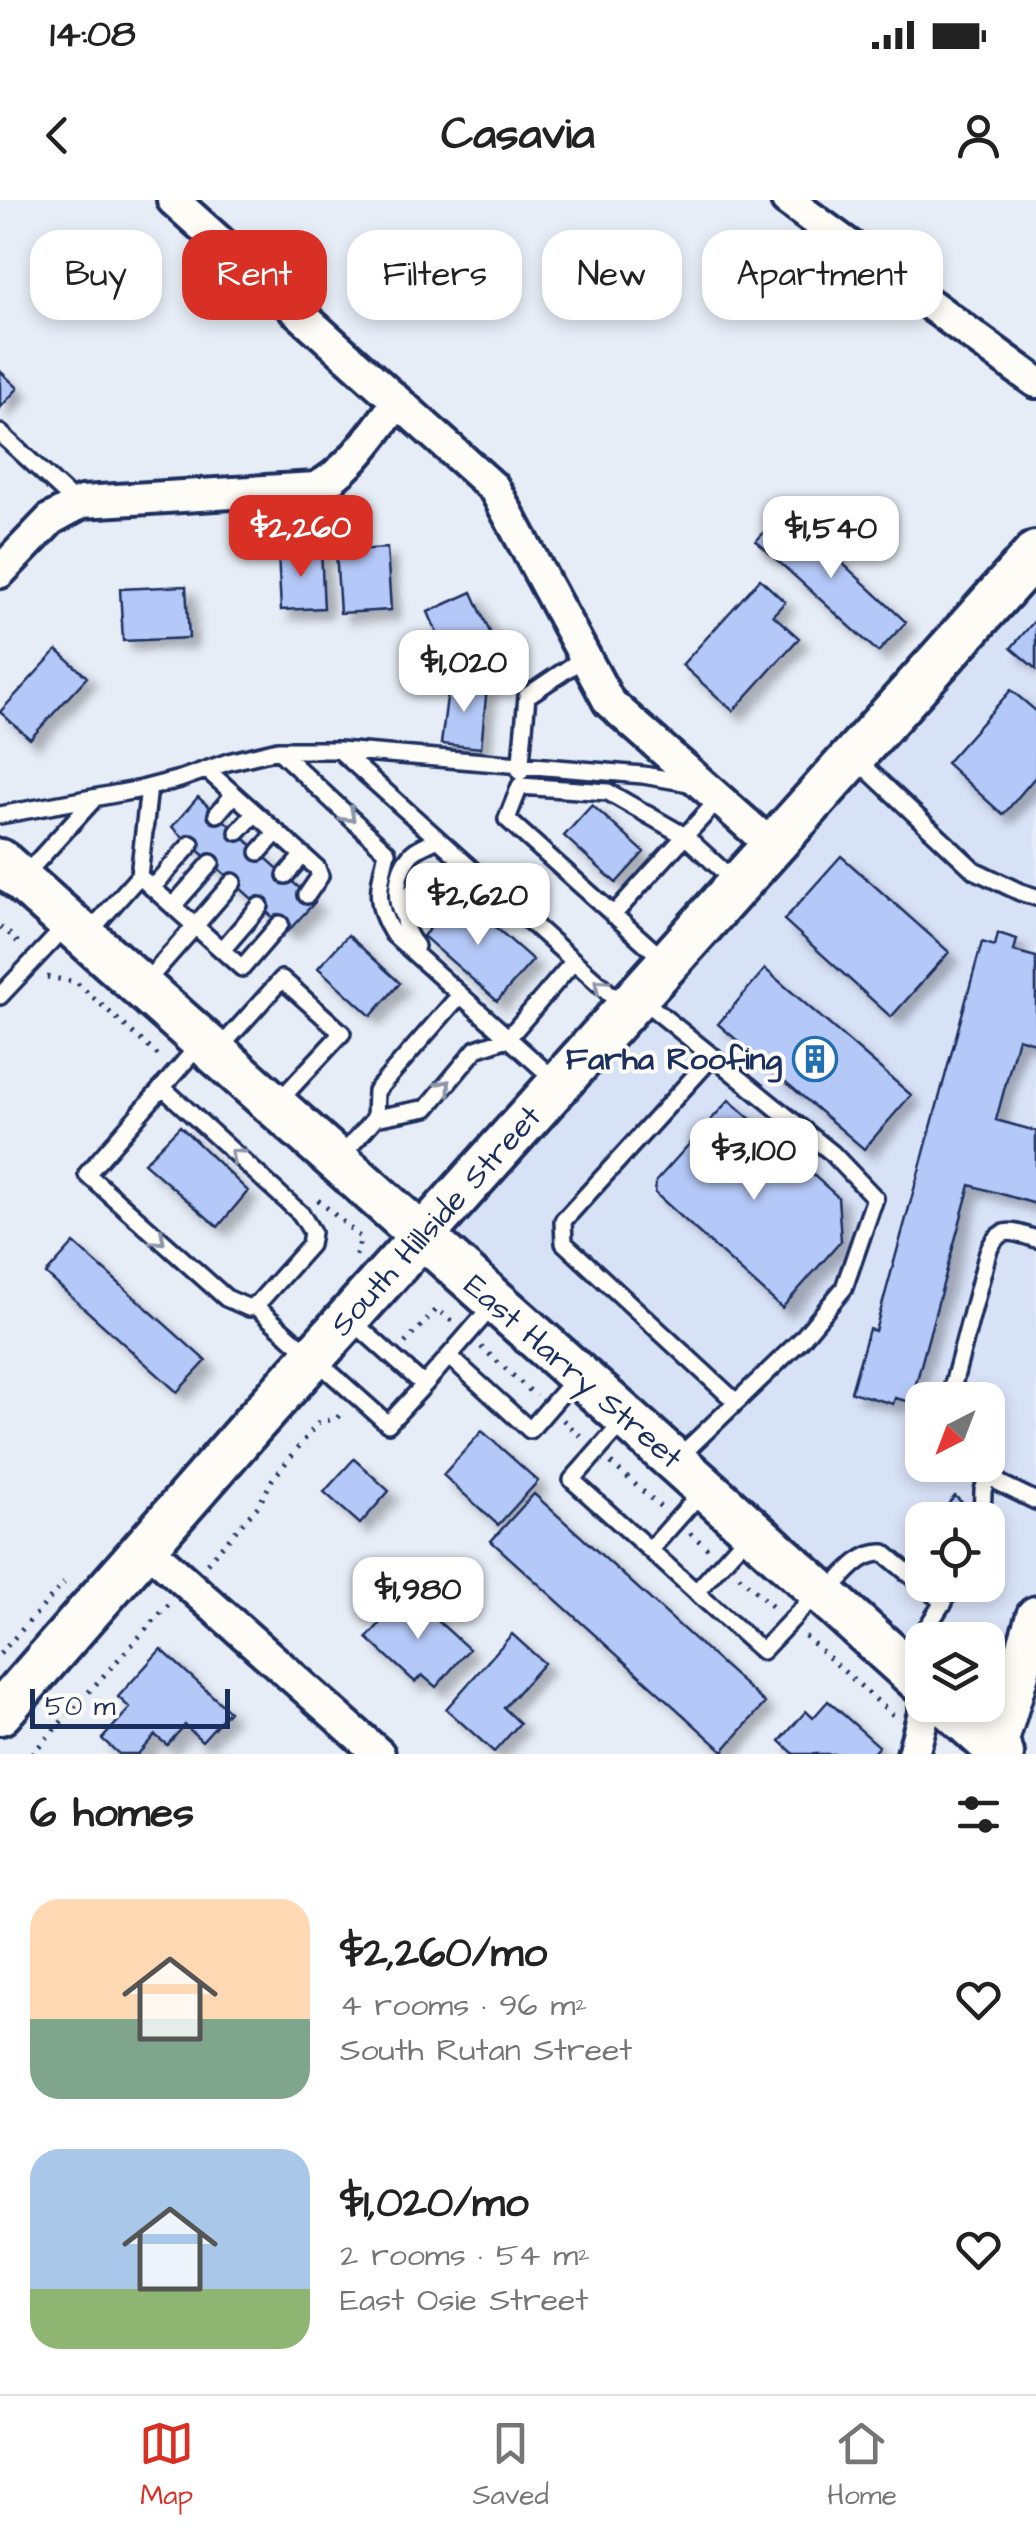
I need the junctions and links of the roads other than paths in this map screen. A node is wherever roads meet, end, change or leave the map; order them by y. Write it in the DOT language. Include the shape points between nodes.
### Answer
graph roads {
  1 [pos="173,200"];
  2 [pos="787,200"];
  3 [pos="1036,382"];
  4 [pos="398,402"];
  5 [pos="0,433"];
  6 [pos="78,504"];
  7 [pos="1036,553"];
  8 [pos="0,572"];
  9 [pos="585,657"];
  10 [pos="278,750"];
  11 [pos="339,750"];
  12 [pos="853,756"];
  13 [pos="520,765"];
  14 [pos="207,770"];
  15 [pos="640,776"];
  16 [pos="520,786"];
  17 [pos="149,788"];
  18 [pos="711,792"];
  19 [pos="234,794"];
  20 [pos="95,798"];
  21 [pos="636,808"];
  22 [pos="256,812"];
  23 [pos="216,814"];
  24 [pos="0,815"];
  25 [pos="238,832"];
  26 [pos="277,832"];
  27 [pos="685,836"];
  28 [pos="438,839"];
  29 [pos="190,844"];
  30 [pos="772,846"];
  31 [pos="260,852"];
  32 [pos="303,856"];
  33 [pos="211,863"];
  34 [pos="472,869"];
  35 [pos="10,870"];
  36 [pos="286,876"];
  37 [pos="145,882"];
  38 [pos="233,882"];
  39 [pos="738,884"];
  40 [pos="307,894"];
  41 [pos="1036,896"];
  42 [pos="173,906"];
  43 [pos="260,906"];
  44 [pos="402,914"];
  45 [pos="614,915"];
  46 [pos="280,924"];
  47 [pos="195,926"];
  48 [pos="77,930"];
  49 [pos="222,950"];
  50 [pos="574,961"];
  51 [pos="667,964"];
  52 [pos="444,981"];
  53 [pos="142,987"];
  54 [pos="460,995"];
  55 [pos="0,996"];
  56 [pos="632,1002"];
  57 [pos="508,1038"];
  58 [pos="209,1047"];
  59 [pos="713,1056"];
  60 [pos="559,1084"];
  61 [pos="162,1087"];
  62 [pos="274,1106"];
  63 [pos="375,1118"];
  64 [pos="337,1162"];
  65 [pos="421,1237"];
  66 [pos="1036,1239"];
  67 [pos="495,1302"];
  68 [pos="254,1305"];
  69 [pos="349,1318"];
  70 [pos="449,1356"];
  71 [pos="312,1359"];
  72 [pos="577,1375"];
  73 [pos="954,1382"];
  74 [pos="424,1385"];
  75 [pos="736,1402"];
  76 [pos="628,1417"];
  77 [pos="690,1474"];
  78 [pos="1000,1482"];
  79 [pos="1036,1501"];
  80 [pos="752,1530"];
  81 [pos="146,1547"];
  82 [pos="650,1550"];
  83 [pos="696,1592"];
  84 [pos="823,1593"];
  85 [pos="944,1603"];
  86 [pos="1036,1616"];
  87 [pos="936,1622"];
  88 [pos="905,1667"];
  89 [pos="0,1712"];
  90 [pos="913,1722"];
  91 [pos="965,1722"];
  92 [pos="998,1752"];
  93 [pos="379,1754"];
  94 [pos="913,1754"];
  1 -- 4 [label="street"];
  2 -- 3 [label="street"];
  4 -- 6 [label="street" via="346,468 316,488"];
  4 -- 9 [label="street" via="494,488"];
  5 -- 6 [label="lane"];
  6 -- 8 [label="street" via="51,519"];
  7 -- 12 [label="main road, South Hillside Street"];
  9 -- 13 [label="lane" via="527,696"];
  9 -- 18 [label="street" via="609,702"];
  10 -- 11 [label="lane"];
  10 -- 14 [label="lane"];
  10 -- 52 [label="lane, one-way" via="387,852 378,893 382,917"];
  11 -- 13 [label="lane"];
  11 -- 28 [label="lane"];
  12 -- 30 [label="main road, South Hillside Street"];
  12 -- 41 [label="lane" via="974,870"];
  13 -- 15 [label="lane"];
  13 -- 16 [label="lane"];
  14 -- 17 [label="lane"];
  14 -- 19 [label="lane"];
  15 -- 18 [label="lane"];
  15 -- 21 [label="lane"];
  16 -- 21 [label="lane" via="608,792"];
  16 -- 45 [label="lane" via="507,819"];
  17 -- 20 [label="lane"];
  17 -- 37 [label="lane"];
  18 -- 27 [label="lane"];
  18 -- 30 [label="street"];
  19 -- 22 [label="lane"];
  19 -- 23 [label="lane"];
  20 -- 24 [label="lane"];
  20 -- 35 [label="lane"];
  21 -- 27 [label="lane"];
  22 -- 25 [label="lane"];
  22 -- 26 [label="lane"];
  26 -- 31 [label="lane"];
  26 -- 32 [label="lane"];
  27 -- 39 [label="lane"];
  27 -- 45 [label="lane"];
  28 -- 34 [label="lane"];
  28 -- 44 [label="lane" via="409,856 399,875"];
  29 -- 37 [label="lane"];
  30 -- 39 [label="main road, South Hillside Street"];
  32 -- 36 [label="lane"];
  32 -- 40 [label="lane" via="320,876"];
  33 -- 42 [label="lane"];
  34 -- 44 [label="lane" via="446,871 413,888"];
  34 -- 50 [label="lane"];
  35 -- 48 [label="main road, East Harry Street"];
  37 -- 42 [label="lane"];
  37 -- 48 [label="lane"];
  38 -- 47 [label="lane"];
  39 -- 51 [label="main road, South Hillside Street"];
  42 -- 47 [label="lane"];
  43 -- 49 [label="lane"];
  44 -- 52 [label="lane" via="407,935"];
  45 -- 51 [label="lane"];
  46 -- 49 [label="lane" via="242,968"];
  47 -- 49 [label="lane"];
  47 -- 53 [label="lane"];
  48 -- 53 [label="main road, East Harry Street"];
  48 -- 55 [label="lane"];
  56 -- 50 [label="lane, one-way"];
  50 -- 57 [label="lane"];
  51 -- 56 [label="main road, South Hillside Street"];
  52 -- 54 [label="lane"];
  53 -- 58 [label="main road, East Harry Street"];
  54 -- 57 [label="lane"];
  54 -- 63 [label="lane" via="376,1091"];
  56 -- 59 [label="lane"];
  56 -- 60 [label="main road, South Hillside Street"];
  57 -- 60 [label="lane"];
  63 -- 57 [label="lane, one-way" via="427,1108 476,1049"];
  58 -- 61 [label="lane"];
  58 -- 62 [label="main road, East Harry Street"];
  58 -- 62 [label="lane" via="282,979 342,1032"];
  59 -- 75 [label="lane" via="832,1152 874,1198 844,1288"];
  59 -- 75 [label="lane" via="563,1221 564,1244"];
  60 -- 65 [label="main road, South Hillside Street"];
  68 -- 61 [label="lane, one-way" via="310,1245 312,1232 301,1214"];
  61 -- 68 [label="lane, one-way" via="86,1174 226,1298"];
  62 -- 64 [label="main road, East Harry Street"];
  63 -- 64 [label="lane"];
  64 -- 65 [label="main road, East Harry Street"];
  65 -- 67 [label="main road, East Harry Street"];
  65 -- 69 [label="main road, South Hillside Street"];
  66 -- 73 [label="lane" via="1003,1232 993,1240"];
  67 -- 70 [label="lane"];
  67 -- 72 [label="main road, East Harry Street"];
  68 -- 71 [label="lane"];
  69 -- 71 [label="main road, South Hillside Street"];
  69 -- 74 [label="lane"];
  70 -- 72 [label="lane" via="530,1430"];
  70 -- 74 [label="lane"];
  71 -- 74 [label="lane" via="388,1424"];
  71 -- 81 [label="main road, South Hillside Street"];
  72 -- 76 [label="main road, East Harry Street"];
  75 -- 77 [label="lane"];
  76 -- 77 [label="main road, East Harry Street"];
  76 -- 82 [label="lane" via="572,1480"];
  77 -- 80 [label="main road, East Harry Street"];
  77 -- 82 [label="lane" via="676,1521"];
  78 -- 79 [label="lane"];
  80 -- 83 [label="lane"];
  80 -- 84 [label="main road, East Harry Street"];
  81 -- 89 [label="main road, South Hillside Street"];
  81 -- 93 [label="street"];
  82 -- 83 [label="lane"];
  83 -- 84 [label="lane" via="762,1651"];
  84 -- 85 [label="lane" via="877,1552"];
  84 -- 88 [label="main road, East Harry Street"];
  85 -- 87 [label="lane"];
  86 -- 92 [label="street"];
  90 -- 94 [label="street"];
  91 -- 92 [label="main road"];
}
